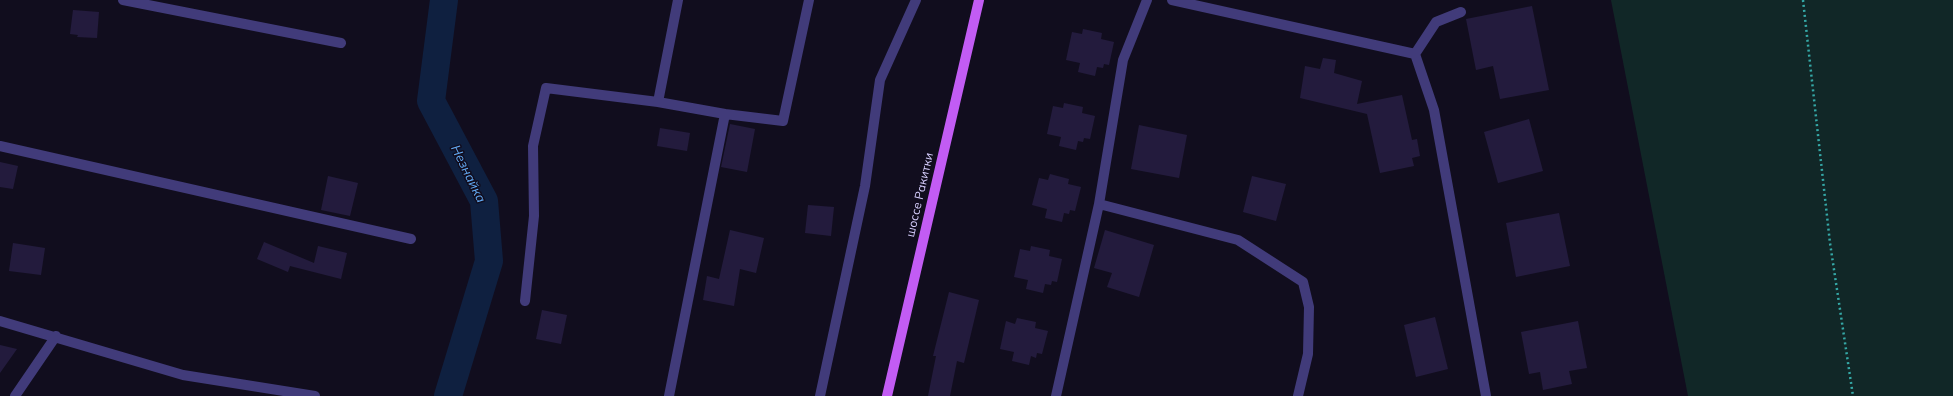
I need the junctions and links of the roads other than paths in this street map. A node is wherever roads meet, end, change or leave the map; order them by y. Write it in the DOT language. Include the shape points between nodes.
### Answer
graph roads {
  1 [pos="123,0"];
  2 [pos="678,0"];
  3 [pos="809,0"];
  4 [pos="916,0"];
  5 [pos="979,0"];
  6 [pos="1147,0"];
  7 [pos="1172,0"];
  8 [pos="1461,12"];
  9 [pos="341,43"];
  10 [pos="1415,54"];
  11 [pos="658,102"];
  12 [pos="725,114"];
  13 [pos="0,146"];
  14 [pos="1099,204"];
  15 [pos="411,239"];
  16 [pos="525,301"];
  17 [pos="0,321"];
  18 [pos="56,336"];
  19 [pos="15,396"];
  20 [pos="315,396"];
  21 [pos="669,396"];
  22 [pos="820,396"];
  23 [pos="887,396"];
  24 [pos="1056,396"];
  25 [pos="1298,396"];
  26 [pos="1486,396"];
  1 -- 9 [label="street"];
  2 -- 11 [label="street"];
  3 -- 12 [label="street" via="783,121"];
  4 -- 22 [label="street" via="880,80 865,186"];
  5 -- 23 [label="main road, шоссе Ракитки"];
  6 -- 14 [label="street" via="1123,60"];
  7 -- 10 [label="street"];
  8 -- 10 [label="street" via="1436,22"];
  10 -- 26 [label="street" via="1434,110"];
  11 -- 12 [label="street"];
  11 -- 16 [label="street" via="546,88 533,146 534,216"];
  12 -- 21 [label="street"];
  13 -- 15 [label="street"];
  14 -- 24 [label="street"];
  14 -- 25 [label="street" via="1238,240 1303,282 1309,307 1308,354"];
  17 -- 18 [label="street"];
  18 -- 19 [label="street"];
  18 -- 20 [label="street" via="183,375"];
}
